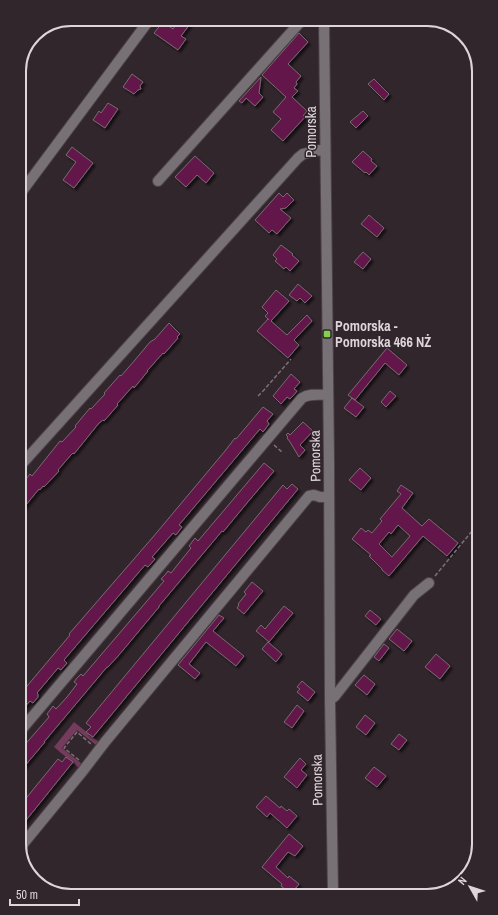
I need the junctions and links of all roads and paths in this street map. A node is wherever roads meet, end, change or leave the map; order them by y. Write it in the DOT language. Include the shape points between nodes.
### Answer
graph roads {
  1 [pos="145,26"];
  2 [pos="298,26"];
  3 [pos="324,26"];
  4 [pos="325,149"];
  5 [pos="158,181"];
  6 [pos="26,186"];
  7 [pos="291,359"];
  8 [pos="328,395"];
  9 [pos="258,396"];
  10 [pos="26,459"];
  11 [pos="329,497"];
  12 [pos="472,531"];
  13 [pos="429,582"];
  14 [pos="330,700"];
  15 [pos="26,724"];
  16 [pos="99,750"];
  17 [pos="86,766"];
  18 [pos="26,840"];
  19 [pos="333,889"];
  1 -- 6 [label="street"];
  2 -- 5 [label="street"];
  3 -- 4 [label="street, Pomorska"];
  4 -- 8 [label="street, Pomorska"];
  4 -- 10 [label="street" via="303,154 298,158"];
  7 -- 9 [label="path"];
  8 -- 11 [label="street, Pomorska"];
  8 -- 15 [label="street" via="310,395 302,398"];
  11 -- 14 [label="street, Pomorska"];
  11 -- 16 [label="street" via="314,494 309,496"];
  12 -- 13 [label="path"];
  13 -- 14 [label="street" via="414,595"];
  14 -- 19 [label="street, Pomorska"];
  16 -- 17 [label="street"];
  16 -- 17 [label="path" via="77,732 64,748"];
  17 -- 18 [label="street"];
}
